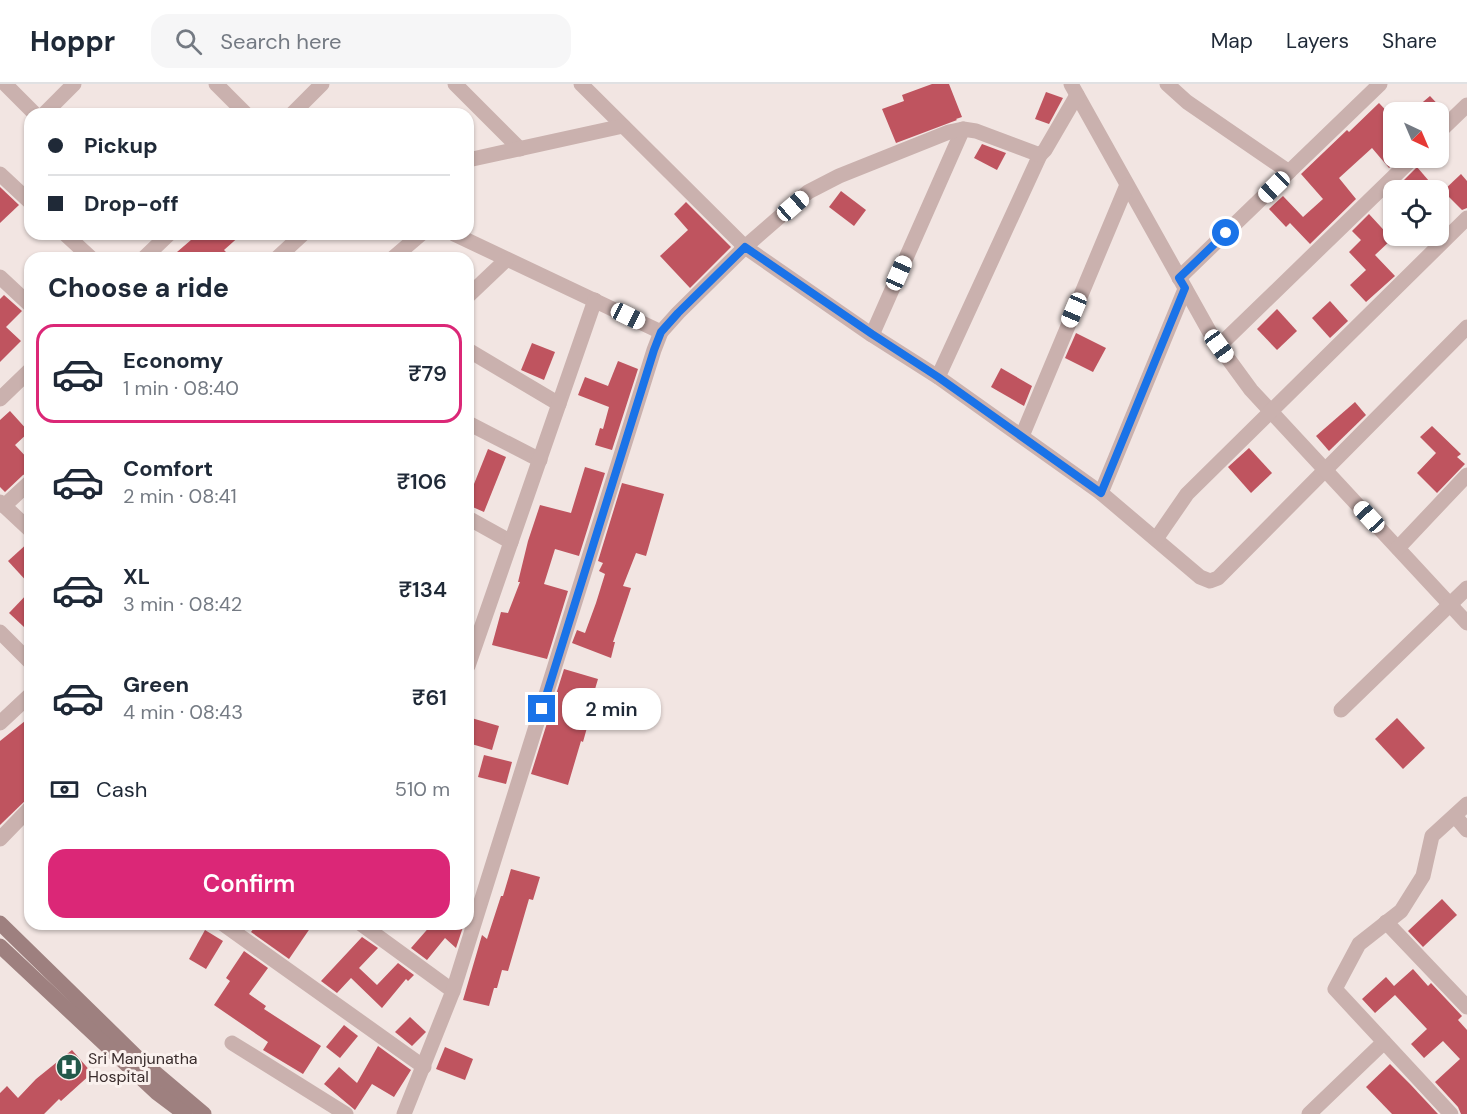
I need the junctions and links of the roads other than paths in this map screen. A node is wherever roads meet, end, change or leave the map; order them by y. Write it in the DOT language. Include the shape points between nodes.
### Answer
graph roads {
  1 [pos="4,84"];
  2 [pos="74,84"];
  3 [pos="216,84"];
  4 [pos="322,84"];
  5 [pos="455,84"];
  6 [pos="1167,84"];
  7 [pos="1380,84"];
  8 [pos="585,85"];
  9 [pos="1074,89"];
  10 [pos="1467,105"];
  11 [pos="29,108"];
  12 [pos="50,108"];
  13 [pos="240,108"];
  14 [pos="298,108"];
  15 [pos="1449,122"];
  16 [pos="623,126"];
  17 [pos="963,129"];
  18 [pos="520,149"];
  19 [pos="1040,155"];
  20 [pos="474,159"];
  21 [pos="1403,168"];
  22 [pos="1289,172"];
  23 [pos="0,174"];
  24 [pos="1127,185"];
  25 [pos="24,196"];
  26 [pos="1467,218"];
  27 [pos="72,240"];
  28 [pos="160,240"];
  29 [pos="296,240"];
  30 [pos="413,240"];
  31 [pos="466,240"];
  32 [pos="745,247"];
  33 [pos="84,252"];
  34 [pos="149,252"];
  35 [pos="284,252"];
  36 [pos="400,252"];
  37 [pos="506,260"];
  38 [pos="0,277"];
  39 [pos="1182,283"];
  40 [pos="474,290"];
  41 [pos="24,299"];
  42 [pos="595,300"];
  43 [pos="1467,327"];
  44 [pos="661,332"];
  45 [pos="872,334"];
  46 [pos="1219,346"];
  47 [pos="474,354"];
  48 [pos="24,375"];
  49 [pos="938,377"];
  50 [pos="2,395"];
  51 [pos="559,404"];
  52 [pos="1271,412"];
  53 [pos="474,426"];
  54 [pos="1022,436"];
  55 [pos="540,460"];
  56 [pos="1326,470"];
  57 [pos="1467,475"];
  58 [pos="24,488"];
  59 [pos="1101,493"];
  60 [pos="2,504"];
  61 [pos="474,521"];
  62 [pos="24,524"];
  63 [pos="1156,539"];
  64 [pos="511,542"];
  65 [pos="1398,548"];
  66 [pos="1467,588"];
  67 [pos="1451,605"];
  68 [pos="1467,623"];
  69 [pos="0,632"];
  70 [pos="474,649"];
  71 [pos="24,656"];
  72 [pos="24,701"];
  73 [pos="1341,710"];
  74 [pos="0,723"];
  75 [pos="1467,804"];
  76 [pos="1455,816"];
  77 [pos="24,818"];
  78 [pos="1467,830"];
  79 [pos="0,838"];
  80 [pos="474,904"];
  81 [pos="1386,922"];
  82 [pos="0,923"];
  83 [pos="231,930"];
  84 [pos="369,930"];
  85 [pos="468,930"];
  86 [pos="0,946"];
  87 [pos="453,991"];
  88 [pos="1467,1007"];
  89 [pos="1384,1042"];
  90 [pos="232,1043"];
  91 [pos="424,1067"];
  92 [pos="184,1114"];
  93 [pos="204,1114"];
  94 [pos="346,1114"];
  95 [pos="404,1114"];
  96 [pos="1309,1114"];
  97 [pos="1450,1114"];
  1 -- 11 [label="street"];
  2 -- 12 [label="street"];
  3 -- 13 [label="street"];
  4 -- 14 [label="street"];
  5 -- 18 [label="street"];
  6 -- 22 [label="street"];
  7 -- 22 [label="street"];
  8 -- 16 [label="street"];
  9 -- 19 [label="street"];
  9 -- 24 [label="street"];
  10 -- 15 [label="street"];
  16 -- 18 [label="street"];
  16 -- 32 [label="street"];
  17 -- 19 [label="street"];
  17 -- 32 [label="street" via="839,176 808,192"];
  17 -- 45 [label="street"];
  18 -- 20 [label="street"];
  19 -- 49 [label="street"];
  21 -- 46 [label="street"];
  22 -- 39 [label="street"];
  23 -- 25 [label="street"];
  24 -- 39 [label="street"];
  24 -- 54 [label="street"];
  26 -- 52 [label="street"];
  27 -- 33 [label="street"];
  28 -- 34 [label="street"];
  29 -- 35 [label="street"];
  30 -- 36 [label="street"];
  31 -- 37 [label="street"];
  32 -- 44 [label="street"];
  32 -- 45 [label="street"];
  37 -- 40 [label="street"];
  37 -- 42 [label="street"];
  38 -- 41 [label="street"];
  39 -- 46 [label="street"];
  39 -- 59 [label="street"];
  42 -- 44 [label="street"];
  42 -- 51 [label="street"];
  43 -- 56 [label="street"];
  44 -- 80 [label="street"];
  45 -- 49 [label="street"];
  46 -- 52 [label="street"];
  47 -- 51 [label="street"];
  48 -- 50 [label="street"];
  49 -- 54 [label="street"];
  51 -- 55 [label="street"];
  52 -- 56 [label="street"];
  52 -- 63 [label="street" via="1186,495"];
  53 -- 55 [label="street"];
  54 -- 59 [label="street"];
  55 -- 64 [label="street"];
  56 -- 63 [label="street" via="1218,578 1210,581 1200,577"];
  56 -- 65 [label="street"];
  57 -- 65 [label="street"];
  58 -- 60 [label="street"];
  59 -- 63 [label="street"];
  60 -- 62 [label="street"];
  61 -- 64 [label="street"];
  64 -- 70 [label="street"];
  65 -- 67 [label="street"];
  66 -- 67 [label="street"];
  67 -- 68 [label="street"];
  67 -- 73 [label="street"];
  69 -- 71 [label="street"];
  72 -- 74 [label="street"];
  75 -- 76 [label="street"];
  76 -- 78 [label="street"];
  76 -- 81 [label="street" via="1432,836 1423,876 1401,911"];
  77 -- 79 [label="street"];
  81 -- 88 [label="street"];
  81 -- 89 [label="street" via="1359,944 1335,989"];
  82 -- 93 [label="main road" via="139,1059"];
  83 -- 91 [label="street"];
  84 -- 87 [label="street"];
  85 -- 87 [label="street"];
  86 -- 92 [label="main road"];
  87 -- 91 [label="street"];
  89 -- 96 [label="street"];
  89 -- 97 [label="street"];
  90 -- 94 [label="street"];
  91 -- 95 [label="street"];
}
